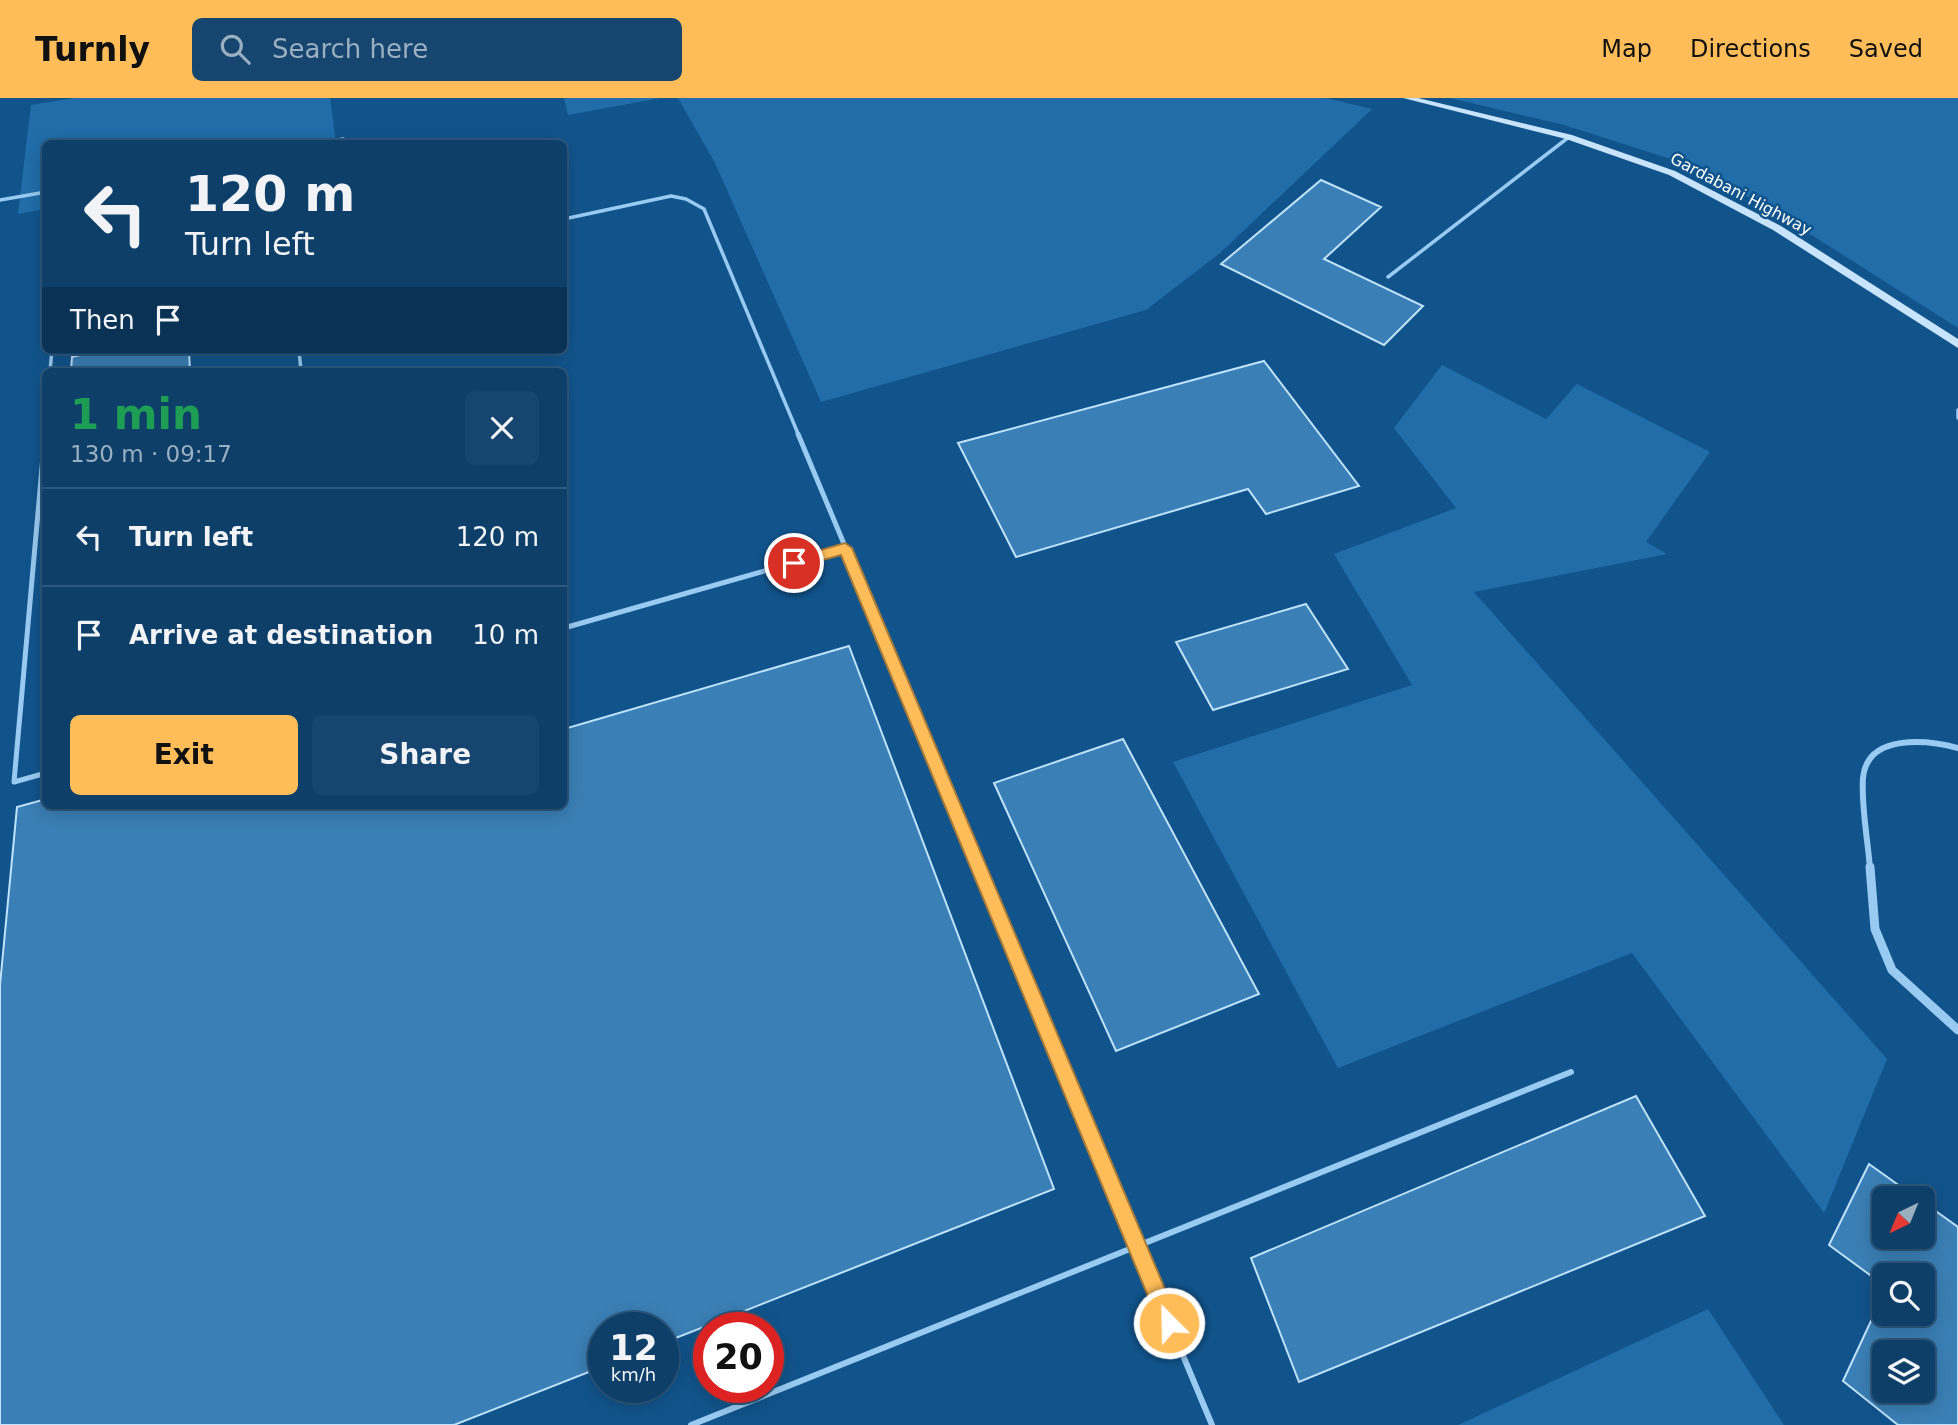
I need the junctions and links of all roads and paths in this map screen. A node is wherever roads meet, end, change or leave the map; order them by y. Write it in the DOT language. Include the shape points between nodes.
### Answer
graph roads {
  1 [pos="1407,98"];
  2 [pos="1569,137"];
  3 [pos="343,139"];
  4 [pos="338,140"];
  5 [pos="42,193"];
  6 [pos="0,200"];
  7 [pos="567,218"];
  8 [pos="1388,277"];
  9 [pos="1958,344"];
  10 [pos="1958,410"];
  11 [pos="1958,418"];
  12 [pos="42,466"];
  13 [pos="845,548"];
  14 [pos="567,627"];
  15 [pos="1958,748"];
  16 [pos="42,775"];
  17 [pos="1958,1030"];
  18 [pos="1571,1072"];
  19 [pos="1137,1246"];
  20 [pos="691,1425"];
  21 [pos="1212,1425"];
  1 -- 2 [label="main road, Gardabani Highway"];
  2 -- 8 [label="lane"];
  2 -- 9 [label="main road, Gardabani Highway" via="1672,173 1777,228"];
  3 -- 4 [label="lane"];
  5 -- 6 [label="lane"];
  7 -- 13 [label="lane" via="671,196 704,209"];
  10 -- 11 [label="lane"];
  12 -- 16 [label="lane" via="14,782"];
  13 -- 14 [label="lane"];
  13 -- 19 [label="lane"];
  15 -- 17 [label="street" via="1911,740 1890,746 1868,762 1863,779 1875,929 1892,970"];
  18 -- 19 [label="lane"];
  19 -- 20 [label="lane"];
  19 -- 21 [label="lane"];
}
